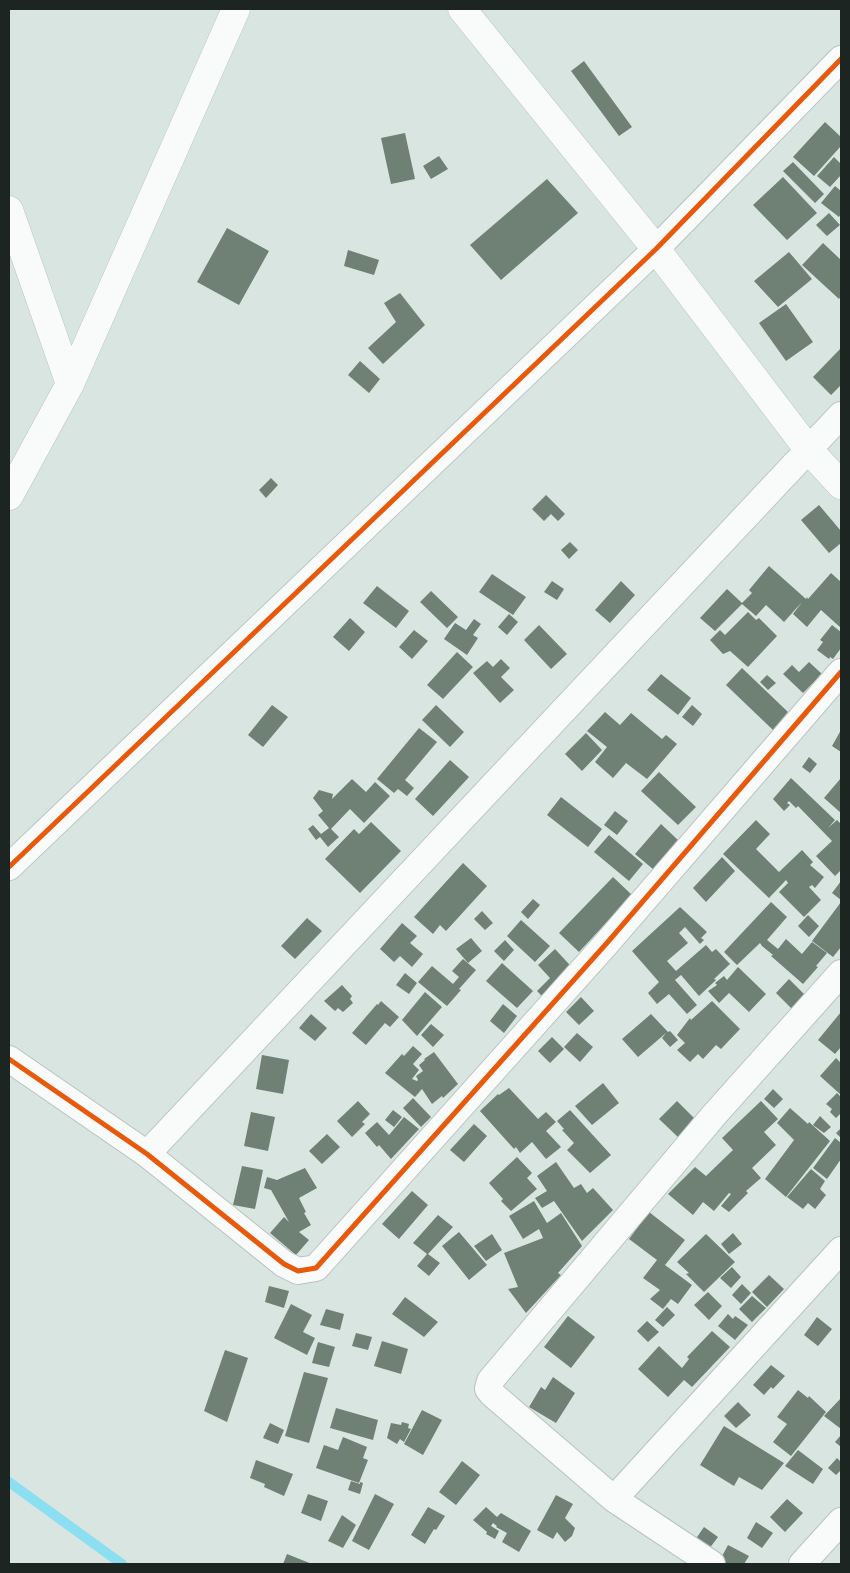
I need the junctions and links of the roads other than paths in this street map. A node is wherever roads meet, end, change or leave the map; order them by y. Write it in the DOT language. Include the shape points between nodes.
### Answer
graph roads {
  1 [pos="236,9"];
  2 [pos="462,9"];
  3 [pos="841,59"];
  4 [pos="9,210"];
  5 [pos="656,249"];
  6 [pos="70,384"];
  7 [pos="841,415"];
  8 [pos="808,449"];
  9 [pos="841,485"];
  10 [pos="9,496"];
  11 [pos="841,672"];
  12 [pos="9,867"];
  13 [pos="841,973"];
  14 [pos="9,1059"];
  15 [pos="147,1154"];
  16 [pos="841,1250"];
  17 [pos="614,1499"];
  18 [pos="841,1521"];
  19 [pos="712,1564"];
  20 [pos="802,1564"];
  1 -- 6 [label="street"];
  2 -- 5 [label="street"];
  3 -- 5 [label="street"];
  4 -- 6 [label="street"];
  5 -- 8 [label="street"];
  5 -- 12 [label="street"];
  6 -- 10 [label="street"];
  7 -- 8 [label="street"];
  8 -- 9 [label="street"];
  8 -- 15 [label="street"];
  11 -- 15 [label="street" via="606,944 316,1268 298,1271 284,1264"];
  13 -- 17 [label="street" via="715,1114 490,1381 488,1389 492,1394"];
  14 -- 15 [label="street"];
  16 -- 17 [label="street"];
  17 -- 19 [label="street"];
  18 -- 20 [label="street"];
}
